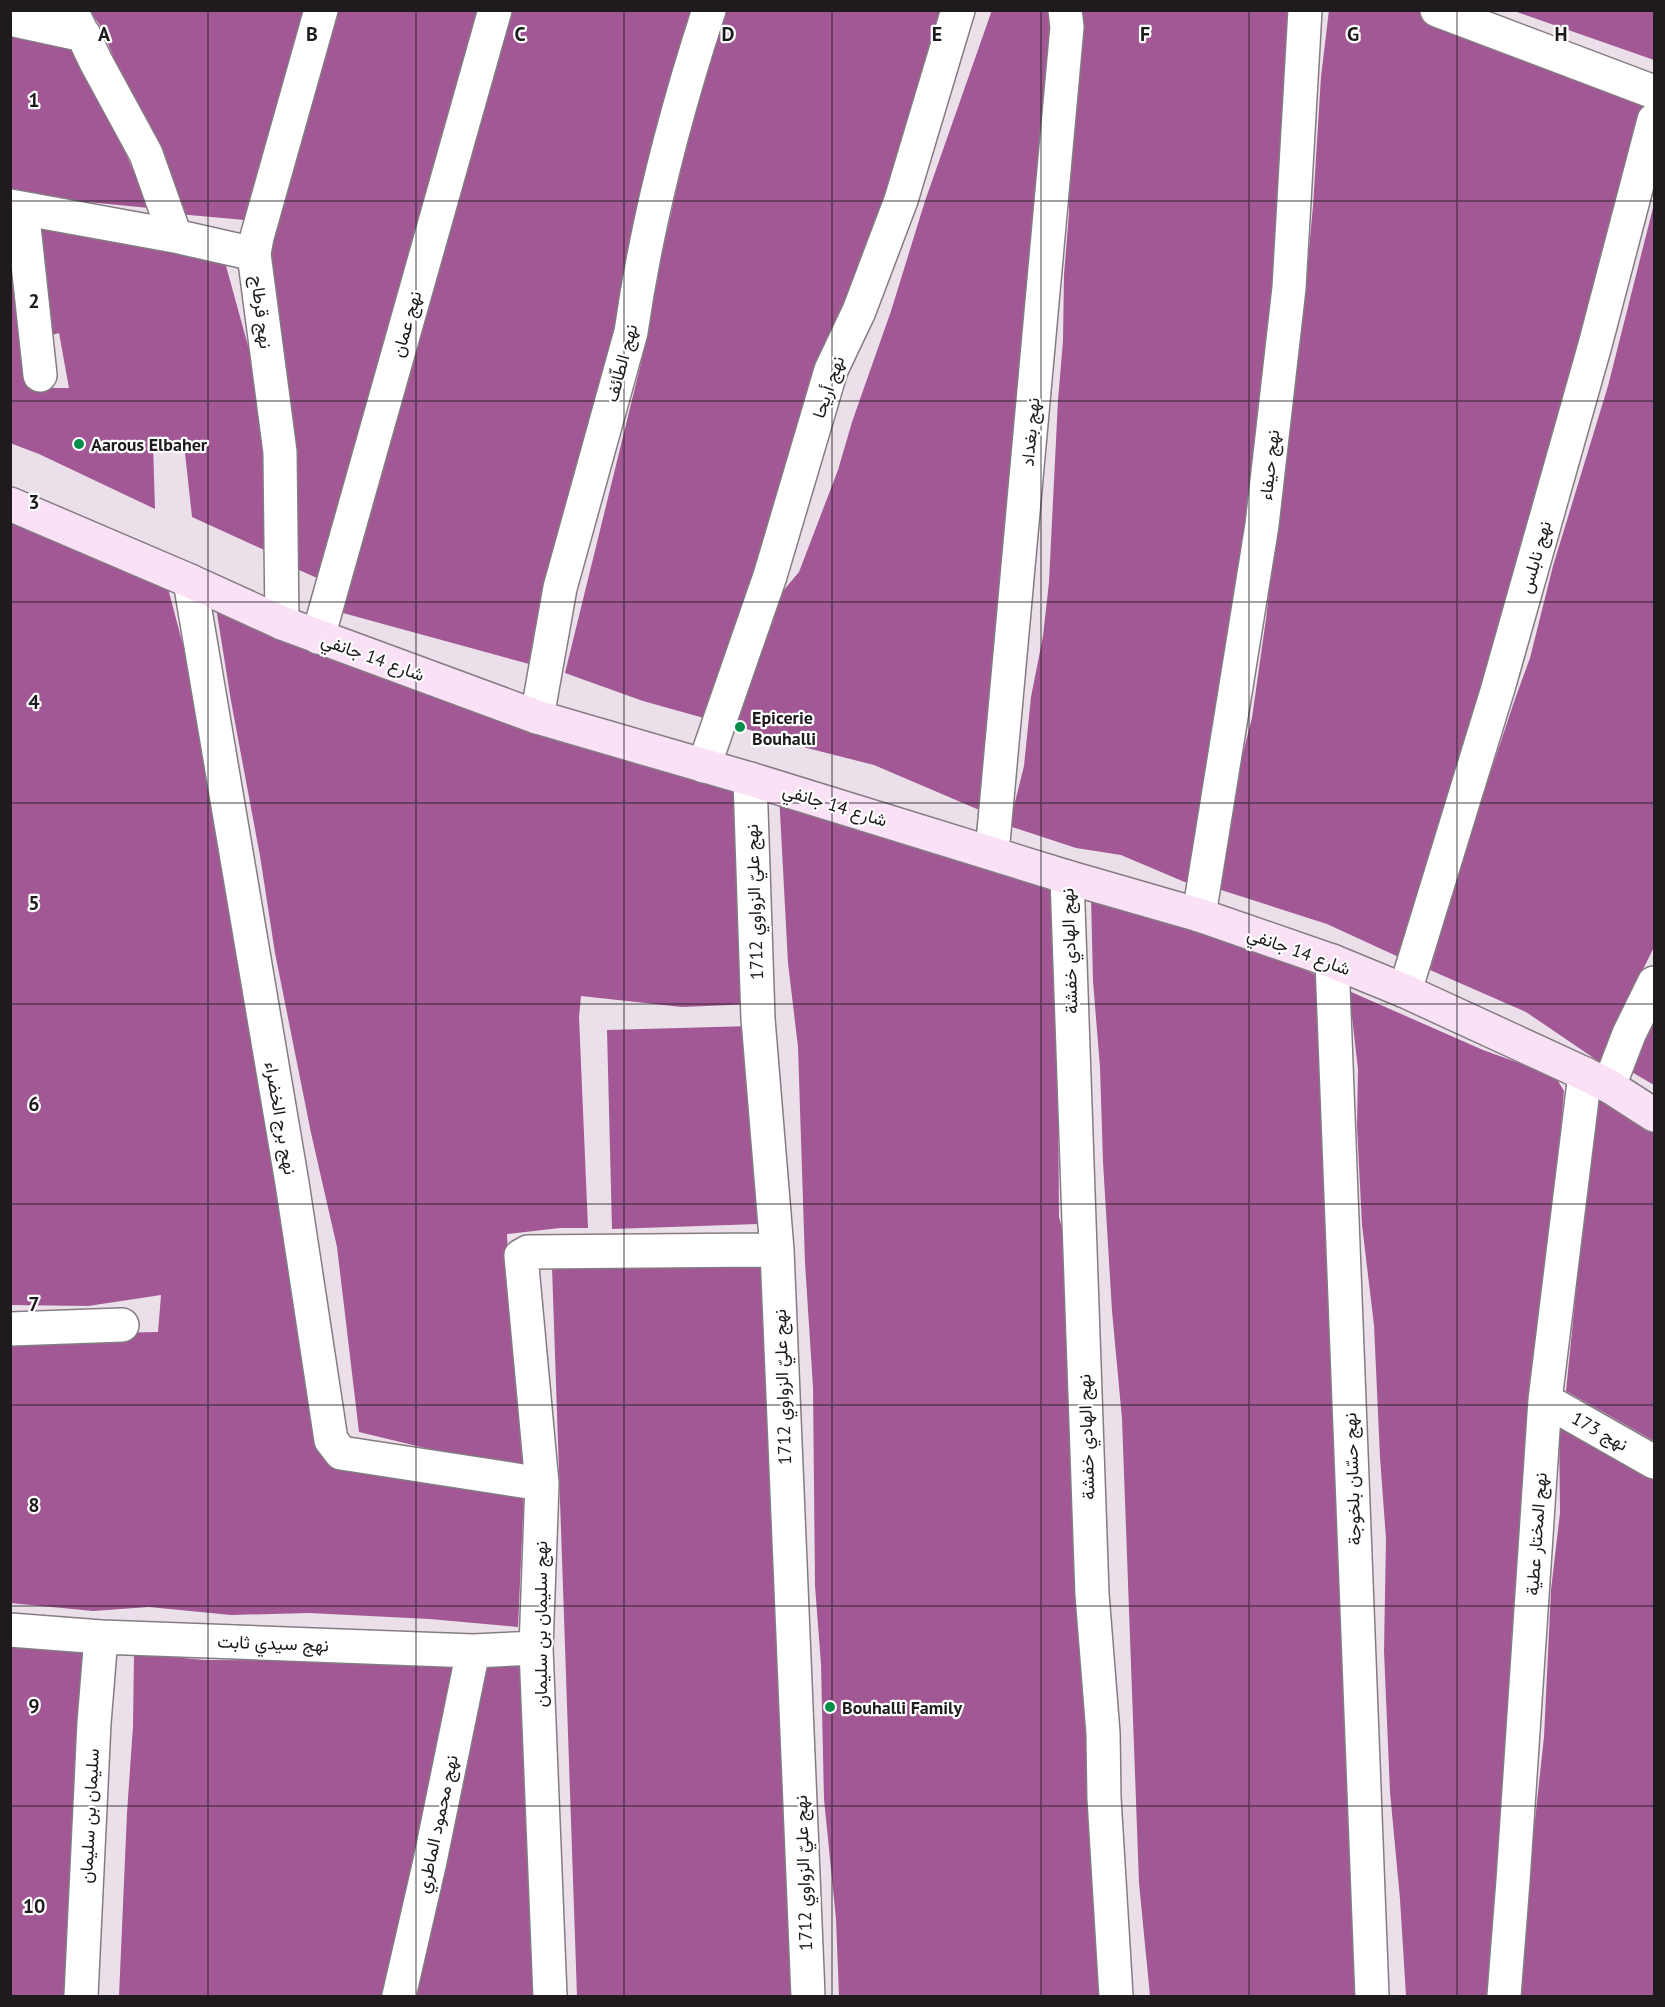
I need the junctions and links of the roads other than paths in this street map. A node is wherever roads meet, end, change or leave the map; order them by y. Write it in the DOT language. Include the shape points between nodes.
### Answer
graph roads {
  1 [pos="321,10"];
  2 [pos="495,10"];
  3 [pos="709,10"];
  4 [pos="958,10"];
  5 [pos="1065,10"];
  6 [pos="1305,10"];
  7 [pos="1437,10"];
  8 [pos="10,19"];
  9 [pos="77,23"];
  10 [pos="1654,92"];
  11 [pos="1654,120"];
  12 [pos="16,207"];
  13 [pos="175,236"];
  14 [pos="254,254"];
  15 [pos="40,375"];
  16 [pos="10,504"];
  17 [pos="190,581"];
  18 [pos="282,623"];
  19 [pos="318,637"];
  20 [pos="537,717"];
  21 [pos="704,766"];
  22 [pos="750,779"];
  23 [pos="992,853"];
  24 [pos="1067,876"];
  25 [pos="1199,915"];
  26 [pos="1332,962"];
  27 [pos="1654,983"];
  28 [pos="1405,991"];
  29 [pos="1597,1080"];
  30 [pos="1654,1115"];
  31 [pos="777,1250"];
  32 [pos="122,1325"];
  33 [pos="10,1329"];
  34 [pos="1545,1400"];
  35 [pos="1654,1462"];
  36 [pos="542,1484"];
  37 [pos="10,1630"];
  38 [pos="101,1637"];
  39 [pos="536,1648"];
  40 [pos="473,1651"];
  41 [pos="81,1996"];
  42 [pos="399,1996"];
  43 [pos="550,1996"];
  44 [pos="808,1996"];
  45 [pos="1116,1996"];
  46 [pos="1372,1996"];
  47 [pos="1504,1996"];
  1 -- 14 [label="street, نهج قرطاج"];
  2 -- 19 [label="street, نهج عمان"];
  3 -- 20 [label="street, نهج الطّائف" via="667,148 631,332 560,588"];
  4 -- 21 [label="street, نهج أريحا" via="901,200 831,370 770,576"];
  5 -- 23 [label="street, نهج بغداد" via="1067,27"];
  6 -- 25 [label="street, نهج حيفاء" via="1289,288 1262,525"];
  7 -- 10 [label="street"];
  8 -- 9 [label="street"];
  9 -- 13 [label="street" via="146,154"];
  11 -- 28 [label="street, نهج نابلس" via="1502,676"];
  12 -- 13 [label="street"];
  12 -- 15 [label="street"];
  13 -- 14 [label="street"];
  14 -- 18 [label="street, نهج قرطاج" via="280,452"];
  16 -- 17 [label="street, شارع 14 جانفي"];
  17 -- 18 [label="street, شارع 14 جانفي"];
  17 -- 36 [label="street, نهج برج الخضراء" via="292,1183 331,1440 341,1453"];
  18 -- 19 [label="street, شارع 14 جانفي"];
  19 -- 20 [label="street, شارع 14 جانفي"];
  20 -- 21 [label="street, شارع 14 جانفي"];
  21 -- 22 [label="street, شارع 14 جانفي"];
  22 -- 23 [label="street, شارع 14 جانفي"];
  22 -- 31 [label="street, نهج عليّ الزواوي 1712" via="758,1018"];
  23 -- 24 [label="street, شارع 14 جانفي"];
  24 -- 25 [label="street, شارع 14 جانفي"];
  24 -- 45 [label="street, نهج الهادي خفشة" via="1092,1594"];
  25 -- 26 [label="street, شارع 14 جانفي"];
  26 -- 28 [label="street, شارع 14 جانفي"];
  26 -- 46 [label="street, نهج حسّان بلخوجة"];
  27 -- 29 [label="street, نهج المختار عطية" via="1629,1034"];
  28 -- 29 [label="street, شارع 14 جانفي"];
  29 -- 30 [label="street, شارع 14 جانفي"];
  29 -- 34 [label="street, نهج المختار عطية"];
  31 -- 36 [label="street, نهج سليمان بن سليمان" via="523,1253"];
  31 -- 44 [label="street, نهج عليّ الزواوي 1712"];
  32 -- 33 [label="street"];
  34 -- 35 [label="street, نهج 173"];
  34 -- 47 [label="street, نهج المختار عطية"];
  36 -- 39 [label="street, نهج سليمان بن سليمان"];
  37 -- 38 [label="street, نهج سيدي ثابت"];
  38 -- 40 [label="street, نهج سيدي ثابت"];
  38 -- 41 [label="street, سليمان بن سليمان"];
  39 -- 40 [label="street, نهج سيدي ثابت"];
  39 -- 43 [label="street, نهج سليمان بن سليمان"];
  40 -- 42 [label="street, نهج محمود الماطري"];
}
